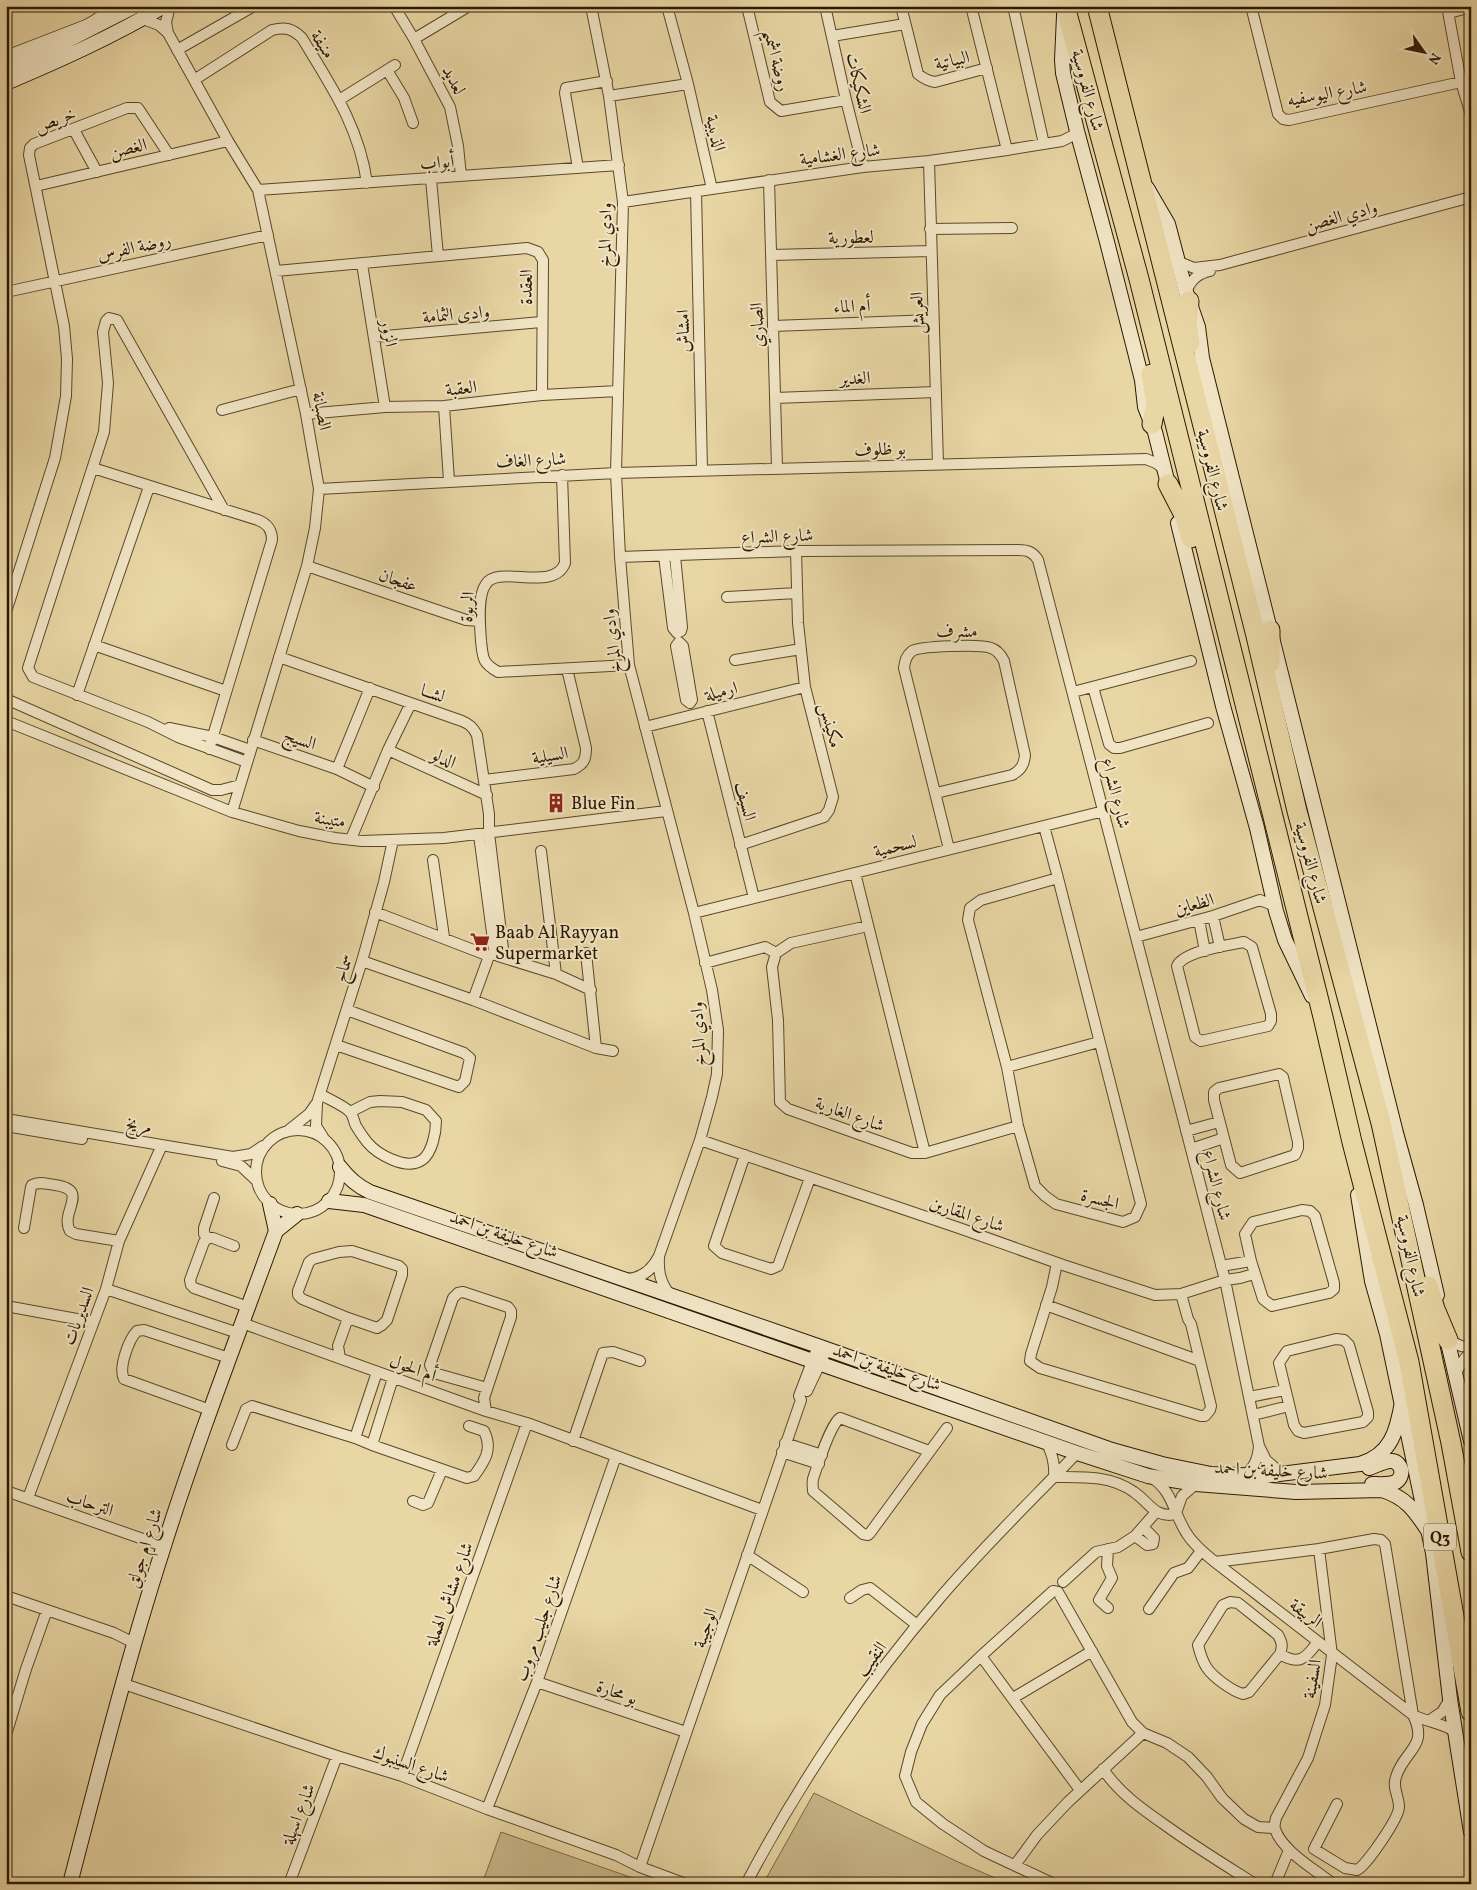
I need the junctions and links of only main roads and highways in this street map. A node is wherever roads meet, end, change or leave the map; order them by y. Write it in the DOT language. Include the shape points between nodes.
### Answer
graph roads {
  1 [pos="164,6"];
  2 [pos="1065,6"];
  3 [pos="1097,6"];
  4 [pos="133,7"];
  5 [pos="6,69"];
  6 [pos="6,83"];
  7 [pos="1140,177"];
  8 [pos="1142,293"];
  9 [pos="1187,297"];
  10 [pos="1155,433"];
  11 [pos="1166,476"];
  12 [pos="1216,479"];
  13 [pos="1270,630"];
  14 [pos="1228,640"];
  15 [pos="1297,811"];
  16 [pos="1323,1017"];
  17 [pos="1352,1142"];
  18 [pos="340,1167"];
  19 [pos="1396,1185"];
  20 [pos="329,1201"];
  21 [pos="270,1204"];
  22 [pos="297,1214"];
  23 [pos="276,1231"];
  24 [pos="1448,1340"];
  25 [pos="1402,1402"];
  26 [pos="1471,1441"];
  27 [pos="1334,1468"];
  28 [pos="1340,1492"];
  29 [pos="1429,1532"];
  30 [pos="1471,1552"];
  31 [pos="1471,1712"];
  32 [pos="1471,1832"];
  33 [pos="70,1884"];
  1 -- 6 [label="main road" via="54,63"];
  2 -- 8 [label="highway, شارع الفروسية"];
  2 -- 10 [label="main road, شارع الفروسية" via="1063,72 1136,352 1145,408"];
  3 -- 7 [label="highway, شارع الفروسية"];
  4 -- 5 [label="main road"];
  7 -- 9 [label="main road, شارع الفروسية" via="1166,218"];
  7 -- 12 [label="highway, شارع الفروسية"];
  8 -- 10 [label="highway" via="1143,325 1156,403"];
  8 -- 14 [label="highway, شارع الفروسية"];
  9 -- 12 [label="highway" via="1188,335 1212,436"];
  9 -- 13 [label="main road, شارع الفروسية" via="1198,327 1202,358"];
  10 -- 11 [label="main road, شارع الفروسية"];
  11 -- 14 [label="highway" via="1184,515 1214,615"];
  11 -- 16 [label="main road, شارع الفروسية" via="1284,940"];
  12 -- 15 [label="highway, شارع الفروسية"];
  13 -- 15 [label="highway" via="1270,666 1295,778"];
  13 -- 24 [label="main road, شارع الفروسية"];
  14 -- 16 [label="highway, شارع الفروسية"];
  15 -- 19 [label="highway, شارع الفروسية"];
  16 -- 17 [label="highway, شارع الفروسية"];
  17 -- 25 [label="main road, شارع الفروسية" via="1367,1256"];
  17 -- 31 [label="highway, شارع الفروسية / Q3" via="1409,1362"];
  18 -- 27 [label="main road, شارع خليفة بن احمد" via="349,1180 370,1192 1112,1450 1211,1474 1283,1475"];
  19 -- 24 [label="highway"];
  19 -- 30 [label="highway, شارع الفروسية"];
  20 -- 28 [label="main road, شارع خليفة بن احمد" via="364,1205 1148,1476 1269,1491"];
  21 -- 23 [label="main road"];
  22 -- 23 [label="main road"];
  23 -- 33 [label="main road, شارع ام جولق" via="163,1546 122,1683"];
  24 -- 26 [label="main road, شارع الفروسية"];
  25 -- 27 [label="main road, شارع خليفة بن احمد" via="1398,1426 1389,1444 1374,1460"];
  25 -- 29 [label="main road, شارع الفروسية"];
  27 -- 28 [label="main road" via="1358,1472 1394,1461 1401,1468 1400,1477 1393,1483 1358,1486"];
  28 -- 29 [label="main road, شارع خليفة بن احمد" via="1382,1490 1394,1494 1408,1503"];
  29 -- 32 [label="main road, شارع الفروسية"];
}
